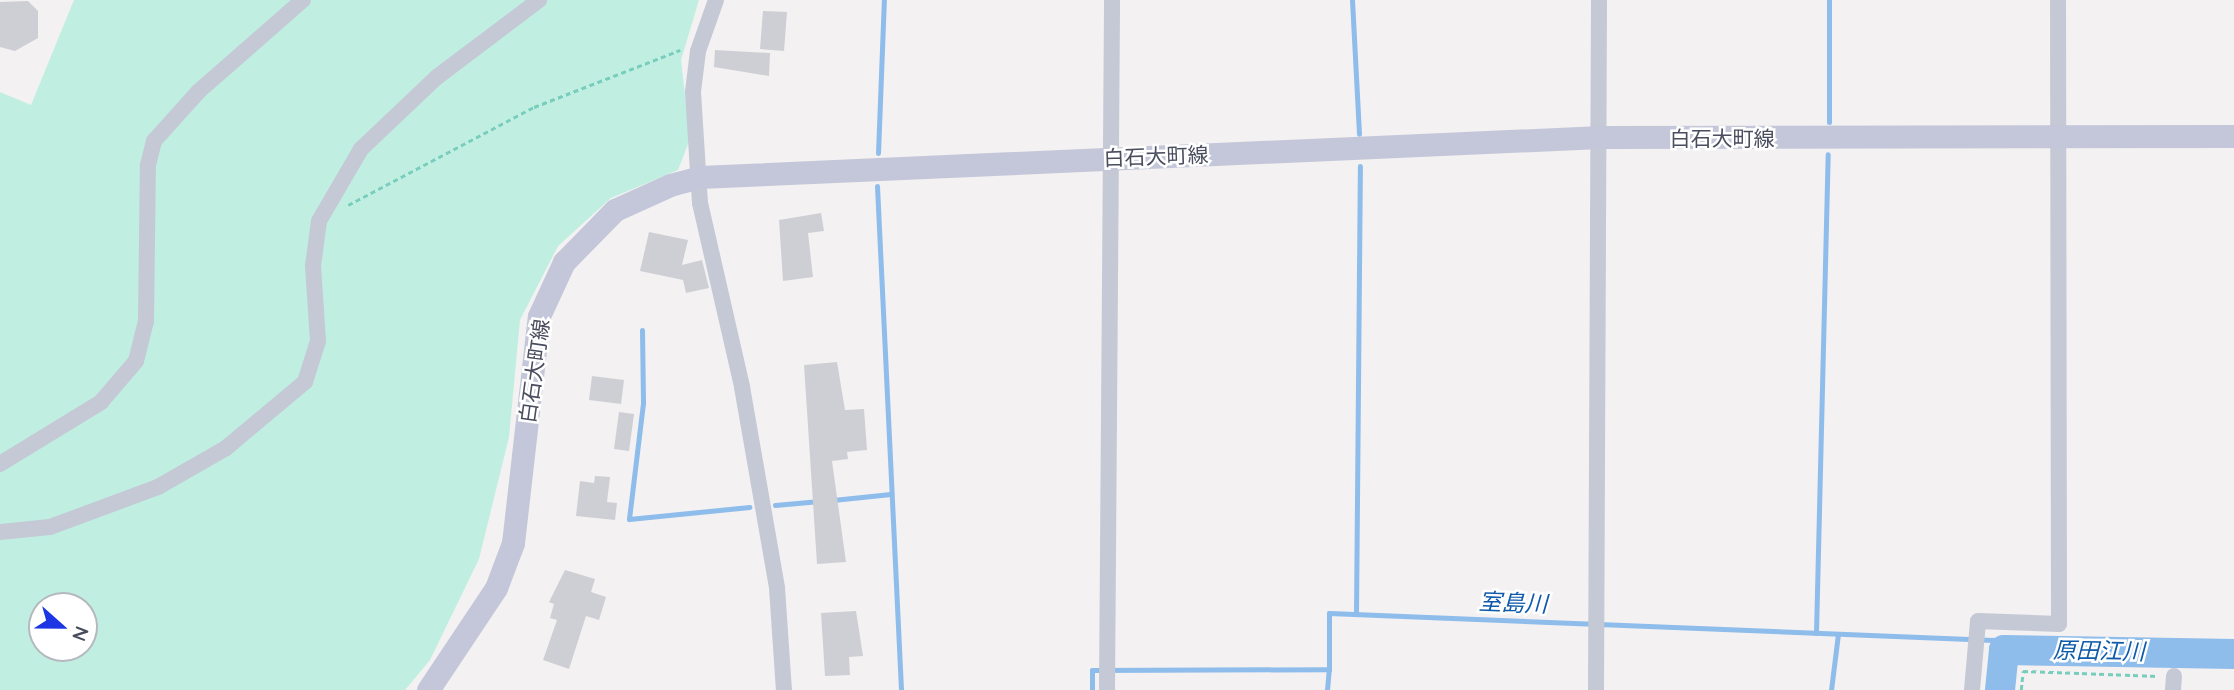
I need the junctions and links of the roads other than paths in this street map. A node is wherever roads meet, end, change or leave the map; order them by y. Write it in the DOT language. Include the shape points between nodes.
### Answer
graph roads {
  1 [pos="303,0"];
  2 [pos="539,0"];
  3 [pos="716,0"];
  4 [pos="1112,0"];
  5 [pos="1600,0"];
  6 [pos="2058,0"];
  7 [pos="2234,136"];
  8 [pos="1601,137"];
  9 [pos="2059,139"];
  10 [pos="1114,158"];
  11 [pos="699,177"];
  12 [pos="0,464"];
  13 [pos="0,532"];
  14 [pos="1107,677"];
  15 [pos="428,690"];
  16 [pos="784,690"];
  17 [pos="1596,690"];
  18 [pos="1972,690"];
  1 -- 12 [label="street" via="200,91 154,141 148,165 146,321 136,361 101,402"];
  2 -- 13 [label="street" via="437,77 361,149 319,221 313,266 318,341 305,382 226,448 158,486 50,527"];
  3 -- 11 [label="street" via="698,51 693,92"];
  4 -- 10 [label="street"];
  5 -- 8 [label="street"];
  6 -- 9 [label="street"];
  7 -- 9 [label="main road, 白石大町線"];
  8 -- 9 [label="main road, 白石大町線"];
  8 -- 10 [label="main road, 白石大町線"];
  8 -- 17 [label="street" via="1600,636"];
  9 -- 18 [label="street" via="2059,624 1978,621"];
  10 -- 11 [label="main road, 白石大町線"];
  10 -- 14 [label="street"];
  11 -- 15 [label="main road, 白石大町線" via="615,210 565,262 539,316 513,543 496,588"];
  11 -- 16 [label="street" via="777,588"];
}
